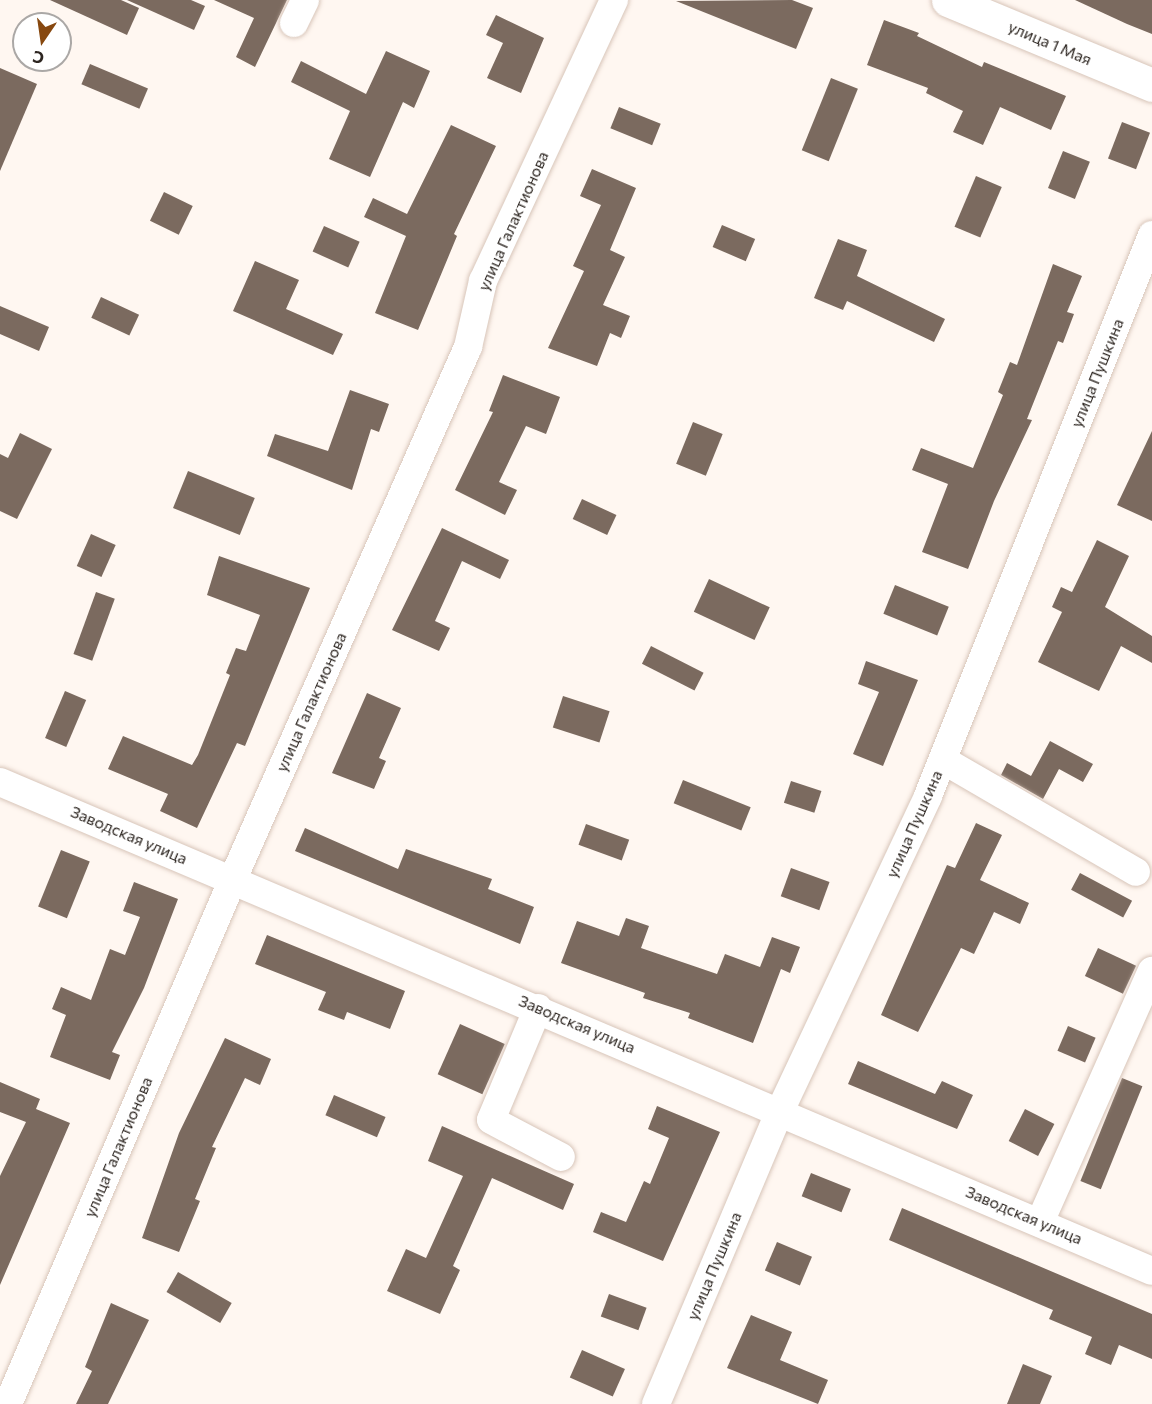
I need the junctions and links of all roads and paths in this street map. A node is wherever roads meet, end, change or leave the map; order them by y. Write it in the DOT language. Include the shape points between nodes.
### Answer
graph roads {
  1 [pos="614,0"];
  2 [pos="948,0"];
  3 [pos="1152,85"];
  4 [pos="1152,235"];
  5 [pos="943,760"];
  6 [pos="0,782"];
  7 [pos="1136,872"];
  8 [pos="233,879"];
  9 [pos="1152,971"];
  10 [pos="538,1008"];
  11 [pos="780,1111"];
  12 [pos="561,1157"];
  13 [pos="1040,1222"];
  14 [pos="1152,1271"];
  15 [pos="8,1404"];
  16 [pos="656,1404"];
  1 -- 8 [label="street, улица Галактионова" via="483,281 468,347"];
  2 -- 3 [label="main road, улица 1 Мая"];
  4 -- 5 [label="street, улица Пушкина"];
  5 -- 7 [label="street"];
  5 -- 11 [label="street, улица Пушкина"];
  6 -- 8 [label="street, Заводская улица"];
  8 -- 10 [label="street, Заводская улица"];
  8 -- 15 [label="street, улица Галактионова"];
  9 -- 13 [label="street"];
  10 -- 11 [label="street, Заводская улица"];
  10 -- 12 [label="street" via="491,1119"];
  11 -- 13 [label="street, Заводская улица"];
  11 -- 16 [label="street, улица Пушкина"];
  13 -- 14 [label="street, Заводская улица"];
}
